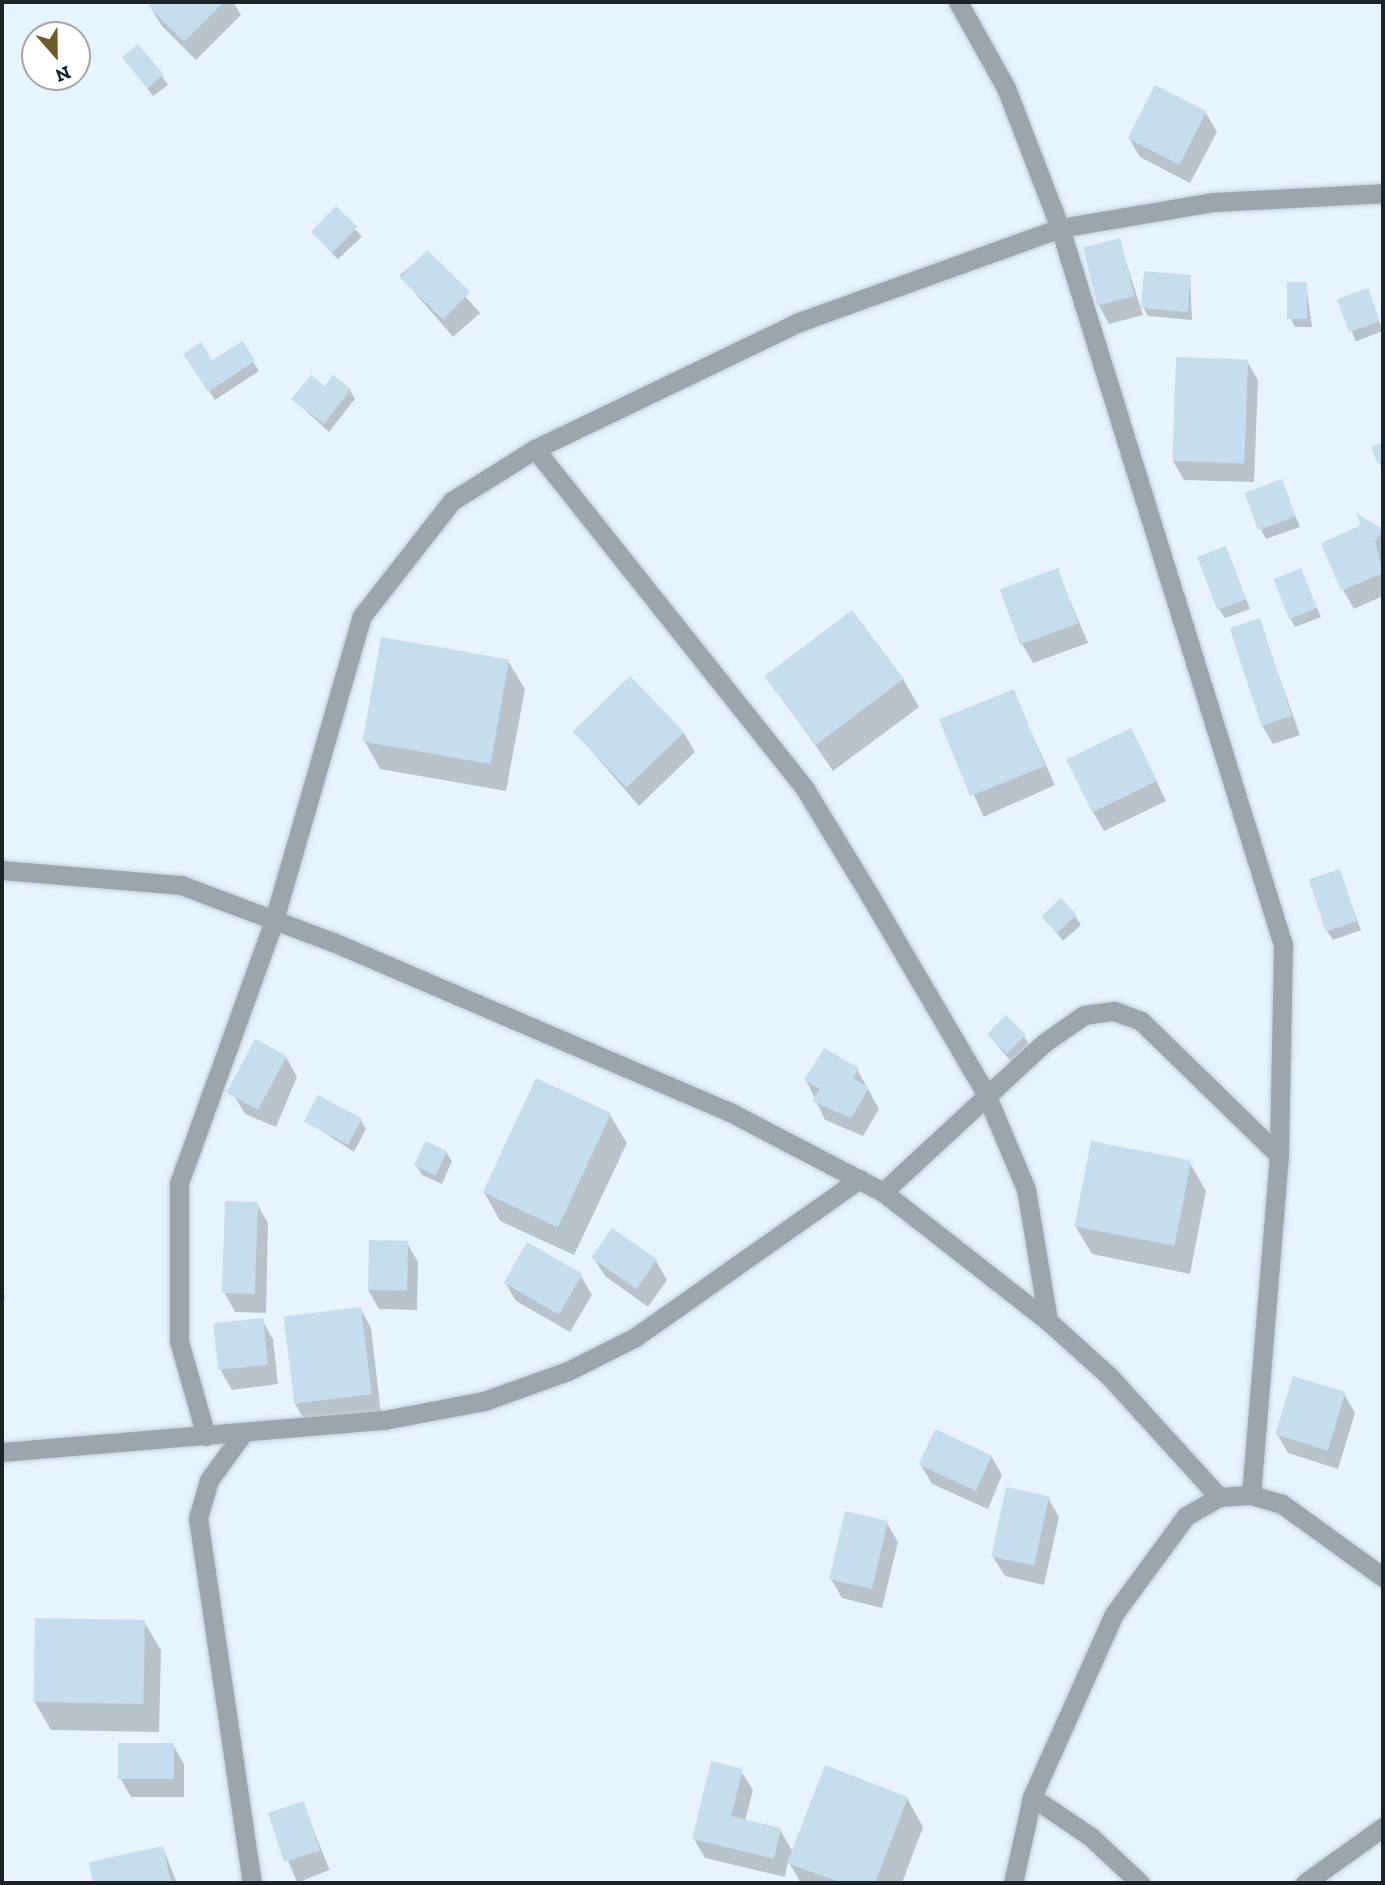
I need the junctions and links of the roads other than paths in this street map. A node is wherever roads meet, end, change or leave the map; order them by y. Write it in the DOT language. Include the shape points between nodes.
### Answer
graph roads {
  1 [pos="958,2"];
  2 [pos="1383,193"];
  3 [pos="1060,228"];
  4 [pos="536,449"];
  5 [pos="2,870"];
  6 [pos="274,920"];
  7 [pos="986,1094"];
  8 [pos="1279,1154"];
  9 [pos="859,1178"];
  10 [pos="883,1192"];
  11 [pos="1048,1321"];
  12 [pos="243,1432"];
  13 [pos="206,1436"];
  14 [pos="2,1452"];
  15 [pos="1251,1495"];
  16 [pos="1219,1497"];
  17 [pos="1383,1577"];
  18 [pos="1032,1797"];
  19 [pos="1383,1827"];
  20 [pos="252,1883"];
  21 [pos="1013,1883"];
  22 [pos="1140,1883"];
  23 [pos="1305,1883"];
  1 -- 3 [label="street" via="1006,88"];
  2 -- 3 [label="street" via="1214,202"];
  3 -- 4 [label="street" via="799,322"];
  3 -- 8 [label="street" via="1283,945"];
  4 -- 6 [label="street" via="452,501 362,616"];
  4 -- 7 [label="street" via="805,789"];
  5 -- 6 [label="street" via="181,886"];
  6 -- 9 [label="street" via="728,1111"];
  6 -- 13 [label="street" via="179,1183 179,1341"];
  7 -- 8 [label="street" via="1084,1015 1114,1011 1141,1021"];
  7 -- 10 [label="street"];
  7 -- 11 [label="street" via="1026,1189"];
  8 -- 15 [label="street"];
  9 -- 10 [label="street"];
  9 -- 12 [label="street" via="667,1316 568,1371 484,1401 384,1420"];
  10 -- 11 [label="street"];
  11 -- 16 [label="street" via="1109,1376"];
  12 -- 13 [label="street"];
  12 -- 20 [label="street" via="209,1480 198,1518"];
  13 -- 14 [label="street"];
  15 -- 16 [label="street"];
  15 -- 17 [label="street" via="1282,1504"];
  16 -- 18 [label="street" via="1186,1516 1114,1614"];
  18 -- 21 [label="street"];
  18 -- 22 [label="street" via="1091,1836"];
  19 -- 23 [label="street"];
}
